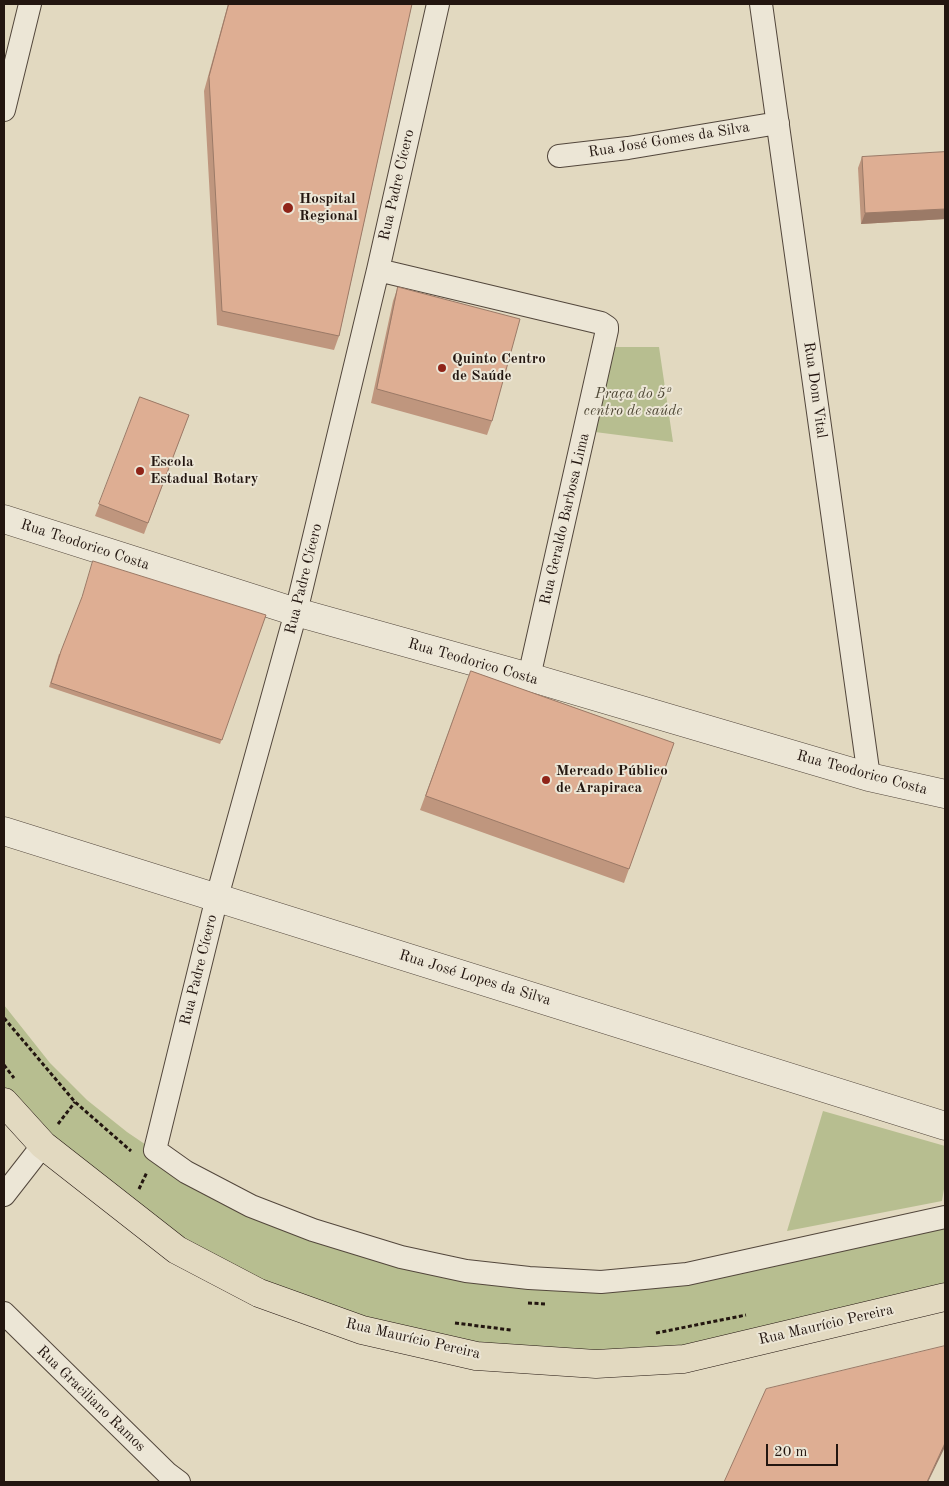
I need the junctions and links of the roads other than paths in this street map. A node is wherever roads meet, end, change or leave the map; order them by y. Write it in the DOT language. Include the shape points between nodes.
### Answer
graph roads {
  1 [pos="30,4"];
  2 [pos="438,4"];
  3 [pos="761,4"];
  4 [pos="9,66"];
  5 [pos="4,110"];
  6 [pos="778,123"];
  7 [pos="560,156"];
  8 [pos="378,270"];
  9 [pos="4,519"];
  10 [pos="296,612"];
  11 [pos="529,677"];
  12 [pos="869,777"];
  13 [pos="945,794"];
  14 [pos="4,831"];
  15 [pos="218,896"];
  16 [pos="4,1102"];
  17 [pos="945,1126"];
  18 [pos="43,1146"];
  19 [pos="4,1195"];
  20 [pos="945,1217"];
  21 [pos="945,1297"];
  22 [pos="4,1313"];
  23 [pos="179,1482"];
  1 -- 4 [label="street"];
  2 -- 8 [label="street, Rua Padre Cícero"];
  3 -- 6 [label="street, Rua Dom Vital"];
  4 -- 5 [label="street"];
  6 -- 7 [label="street, Rua José Gomes da Silva"];
  6 -- 12 [label="street, Rua Dom Vital"];
  8 -- 10 [label="street, Rua Padre Cícero"];
  8 -- 11 [label="street, Rua Geraldo Barbosa Lima" via="607,327"];
  9 -- 10 [label="street, Rua Teodorico Costa"];
  10 -- 11 [label="street, Rua Teodorico Costa"];
  10 -- 15 [label="street, Rua Padre Cícero"];
  11 -- 12 [label="street, Rua Teodorico Costa"];
  12 -- 13 [label="street, Rua Teodorico Costa"];
  14 -- 15 [label="street, Rua José Lopes da Silva"];
  15 -- 17 [label="street, Rua José Lopes da Silva"];
  15 -- 20 [label="street, Rua Padre Cícero" via="146,1157 186,1172 251,1206 313,1230 401,1257 466,1271 601,1282 687,1274"];
  16 -- 18 [label="main road, Rua Maurício Pereira"];
  18 -- 19 [label="street"];
  18 -- 21 [label="main road, Rua Maurício Pereira" via="177,1250 259,1293 362,1330 476,1356 596,1364 684,1359"];
  22 -- 23 [label="street, Rua Graciliano Ramos"];
}
